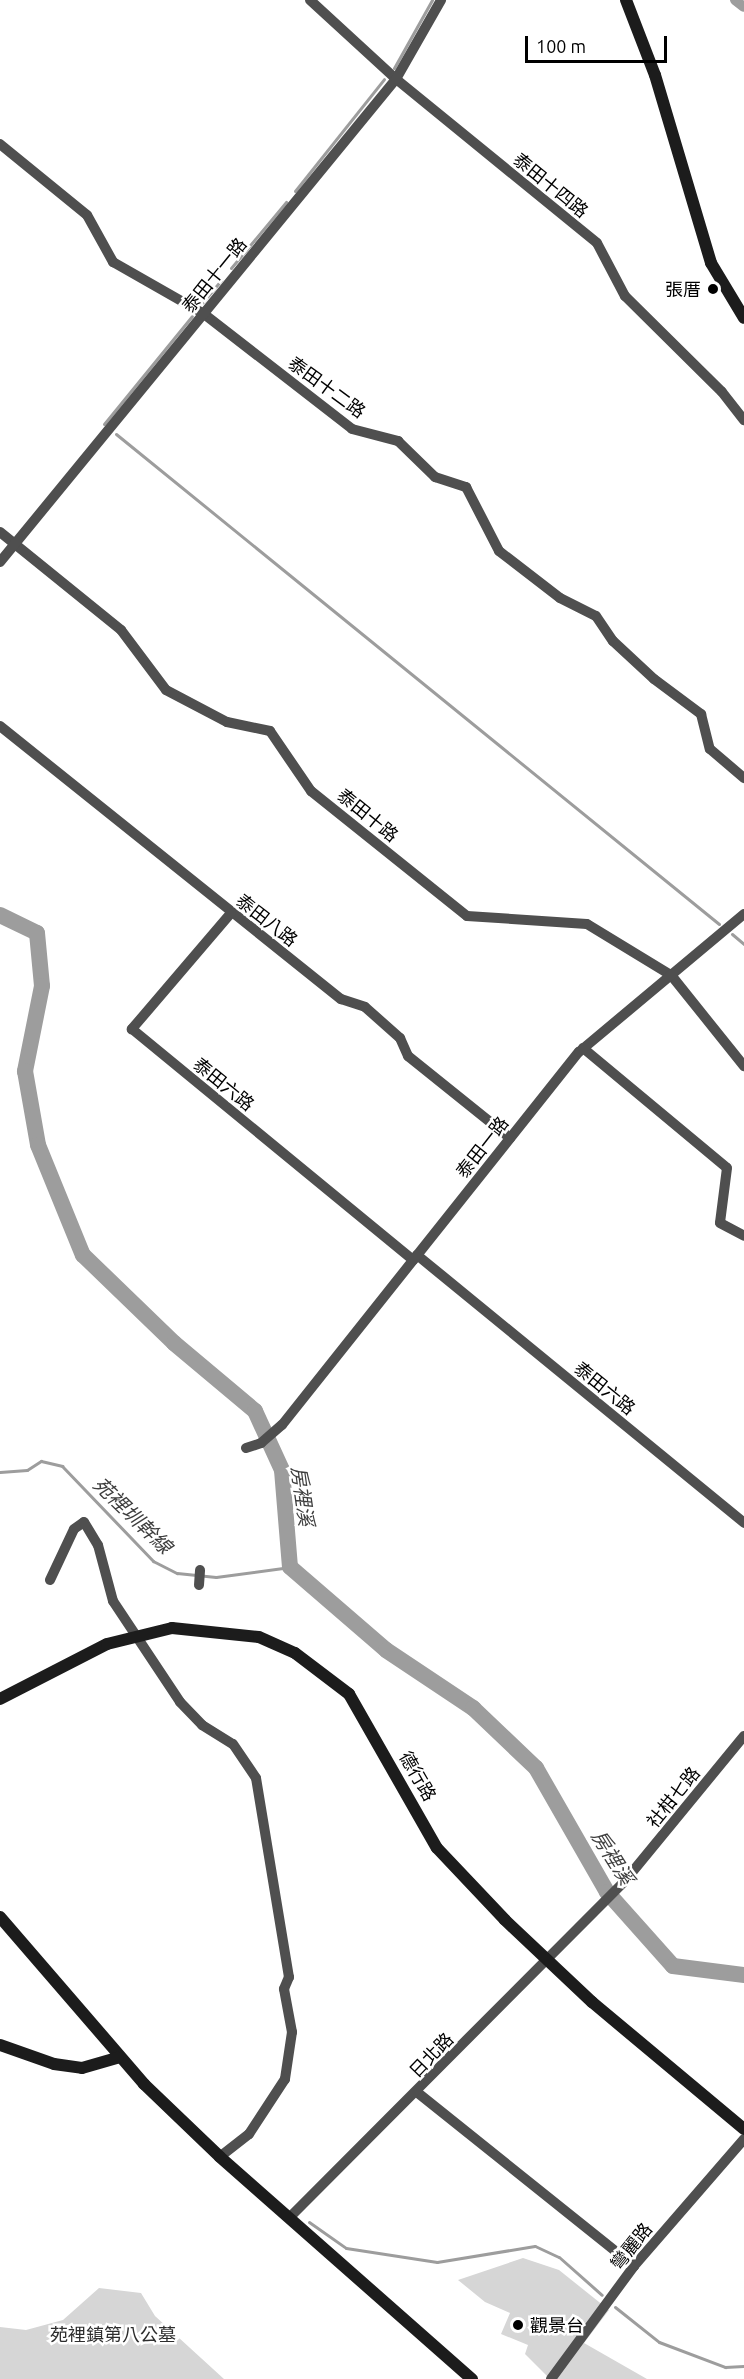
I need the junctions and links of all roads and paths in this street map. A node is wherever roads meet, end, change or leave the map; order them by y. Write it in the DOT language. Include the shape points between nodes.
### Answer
graph roads {
  1 [pos="310,0"];
  2 [pos="441,0"];
  3 [pos="626,0"];
  4 [pos="396,79"];
  5 [pos="0,144"];
  6 [pos="204,314"];
  7 [pos="744,318"];
  8 [pos="744,420"];
  9 [pos="0,532"];
  10 [pos="15,544"];
  11 [pos="0,562"];
  12 [pos="0,726"];
  13 [pos="744,778"];
  14 [pos="231,913"];
  15 [pos="744,914"];
  16 [pos="671,975"];
  17 [pos="584,1048"];
  18 [pos="744,1066"];
  19 [pos="510,1138"];
  20 [pos="744,1236"];
  21 [pos="415,1258"];
  22 [pos="246,1448"];
  23 [pos="744,1523"];
  24 [pos="200,1570"];
  25 [pos="50,1580"];
  26 [pos="199,1585"];
  27 [pos="136,1635"];
  28 [pos="0,1699"];
  29 [pos="744,1736"];
  30 [pos="592,1913"];
  31 [pos="0,1917"];
  32 [pos="548,1960"];
  33 [pos="0,2045"];
  34 [pos="118,2058"];
  35 [pos="418,2092"];
  36 [pos="744,2129"];
  37 [pos="744,2139"];
  38 [pos="220,2157"];
  39 [pos="290,2217"];
  40 [pos="634,2266"];
  41 [pos="472,2379"];
  42 [pos="551,2379"];
  1 -- 4 [label="street, 泰田十四路"];
  2 -- 4 [label="street, 泰田十一路"];
  3 -- 7 [label="street" via="655,75 711,263"];
  4 -- 6 [label="street, 泰田十一路"];
  4 -- 8 [label="street, 泰田十四路" via="597,243 625,296 722,392"];
  5 -- 6 [label="street, 泰田十二路" via="87,214 113,262"];
  6 -- 10 [label="street, 泰田十一路"];
  6 -- 13 [label="street, 泰田十二路" via="352,429 398,441 435,477 466,487 499,551 560,598 596,616 613,641 654,680 701,714 710,749"];
  9 -- 10 [label="street, 泰田十路"];
  10 -- 11 [label="street, 泰田十一路"];
  10 -- 16 [label="street, 泰田十路" via="121,630 166,690 227,722 270,730 311,791 467,916 587,924"];
  12 -- 14 [label="street, 泰田八路"];
  14 -- 19 [label="street, 泰田八路" via="341,999 365,1007 400,1038 408,1056"];
  14 -- 21 [label="street, 泰田六路" via="132,1029"];
  15 -- 16 [label="street, 泰田一路"];
  16 -- 17 [label="street, 泰田一路"];
  16 -- 18 [label="street, 泰田十路"];
  17 -- 19 [label="street, 泰田一路"];
  17 -- 20 [label="street" via="728,1168 720,1223"];
  19 -- 21 [label="street, 泰田一路"];
  21 -- 22 [label="street, 泰田一路" via="276,1432"];
  21 -- 23 [label="street, 泰田六路"];
  24 -- 26 [label="street"];
  25 -- 27 [label="street" via="74,1529 84,1522 98,1545 113,1601"];
  27 -- 28 [label="street, 德行路" via="107,1644"];
  27 -- 32 [label="street, 德行路" via="172,1628 259,1637 295,1653 349,1694 437,1848"];
  27 -- 38 [label="street" via="190,1714 233,1744 252,1768 268,1841 273,1898 289,1977 284,1989 292,2032 289,2054 285,2079 249,2134"];
  29 -- 30 [label="street, 社柑七路" via="627,1878"];
  30 -- 32 [label="street, 日北路"];
  31 -- 34 [label="street"];
  32 -- 35 [label="street, 日北路"];
  32 -- 36 [label="street, 德行路"];
  33 -- 34 [label="street" via="54,2064 81,2068"];
  34 -- 38 [label="street"];
  35 -- 39 [label="street, 日北路"];
  35 -- 40 [label="street"];
  37 -- 40 [label="street, 彎麗路"];
  38 -- 39 [label="street"];
  39 -- 41 [label="street"];
  40 -- 42 [label="street, 彎麗路"];
}
